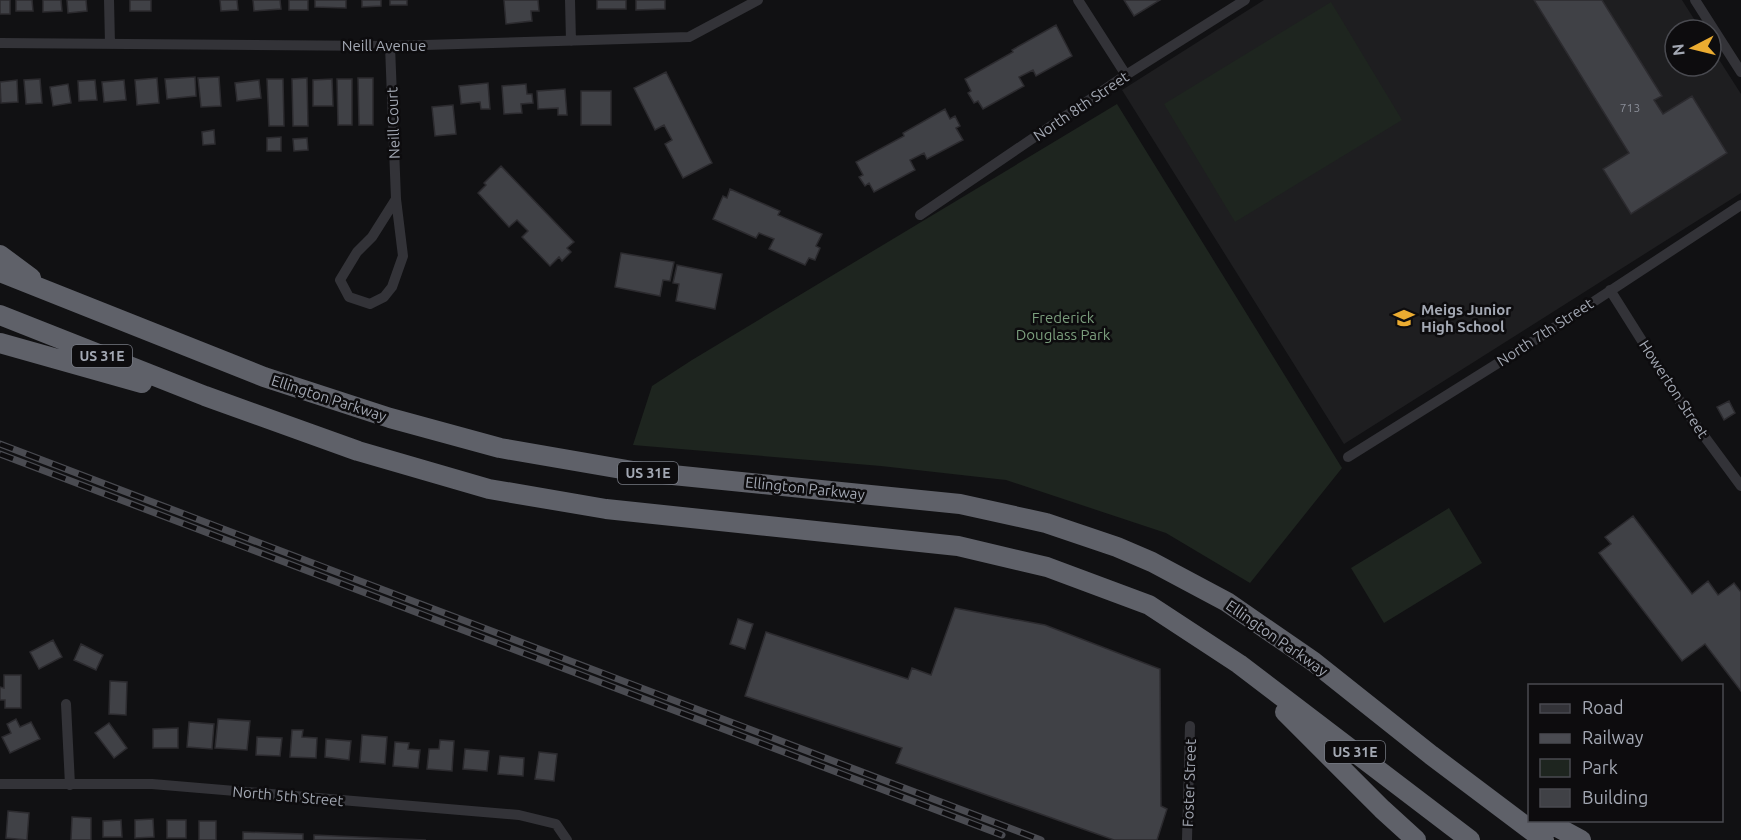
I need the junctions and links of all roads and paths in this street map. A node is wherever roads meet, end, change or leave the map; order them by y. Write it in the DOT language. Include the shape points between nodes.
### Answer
graph roads {
  1 [pos="109,0"];
  2 [pos="570,0"];
  3 [pos="758,0"];
  4 [pos="1078,0"];
  5 [pos="1245,0"];
  6 [pos="1695,0"];
  7 [pos="571,41"];
  8 [pos="0,43"];
  9 [pos="110,44"];
  10 [pos="390,46"];
  11 [pos="1741,72"];
  12 [pos="1126,75"];
  13 [pos="396,199"];
  14 [pos="1741,206"];
  15 [pos="920,215"];
  16 [pos="0,255"];
  17 [pos="0,272"];
  18 [pos="45,290"];
  19 [pos="1610,290"];
  20 [pos="0,315"];
  21 [pos="0,343"];
  22 [pos="205,396"];
  23 [pos="1348,457"];
  24 [pos="1741,486"];
  25 [pos="1239,664"];
  26 [pos="66,704"];
  27 [pos="1190,726"];
  28 [pos="1431,755"];
  29 [pos="0,784"];
  30 [pos="70,785"];
  31 [pos="1528,811"];
  32 [pos="1548,822"];
  33 [pos="567,840"];
  34 [pos="1187,840"];
  35 [pos="1416,840"];
  36 [pos="1470,840"];
  37 [pos="1544,840"];
  38 [pos="1581,840"];
  1 -- 9 [label="street"];
  2 -- 7 [label="street"];
  3 -- 7 [label="street, Neill Avenue" via="689,38"];
  4 -- 12 [label="street"];
  5 -- 12 [label="street, North 8th Street"];
  6 -- 11 [label="street"];
  7 -- 10 [label="street, Neill Avenue"];
  8 -- 9 [label="street, Neill Avenue"];
  9 -- 10 [label="street, Neill Avenue"];
  10 -- 13 [label="street, Neill Court"];
  12 -- 15 [label="street, North 8th Street"];
  13 -- 13 [label="street, Neill Court" via="403,256 392,287 384,297 370,304 349,297 340,280"];
  14 -- 19 [label="street, North 7th Street"];
  16 -- 18 [label="highway"];
  17 -- 18 [label="highway, Ellington Parkway / US 31E"];
  18 -- 28 [label="highway, Ellington Parkway / US 31E" via="264,377 500,448 633,471 960,504 1046,523 1097,540 1152,562 1227,602 1314,662"];
  19 -- 23 [label="street, North 7th Street"];
  19 -- 24 [label="street, Howerton Street" via="1690,417"];
  20 -- 22 [label="highway, US 31E"];
  21 -- 22 [label="highway" via="160,389"];
  22 -- 25 [label="highway, US 31E" via="358,451 489,489 606,509 958,546 1047,567 1149,605"];
  25 -- 35 [label="highway"];
  25 -- 36 [label="highway, US 31E"];
  26 -- 30 [label="street"];
  27 -- 34 [label="street, Foster Street"];
  28 -- 31 [label="highway"];
  28 -- 37 [label="highway, Ellington Parkway / US 31E"];
  29 -- 30 [label="street, North 5th Street"];
  30 -- 33 [label="street, North 5th Street" via="152,784 519,815 556,824"];
  32 -- 38 [label="highway"];
}
